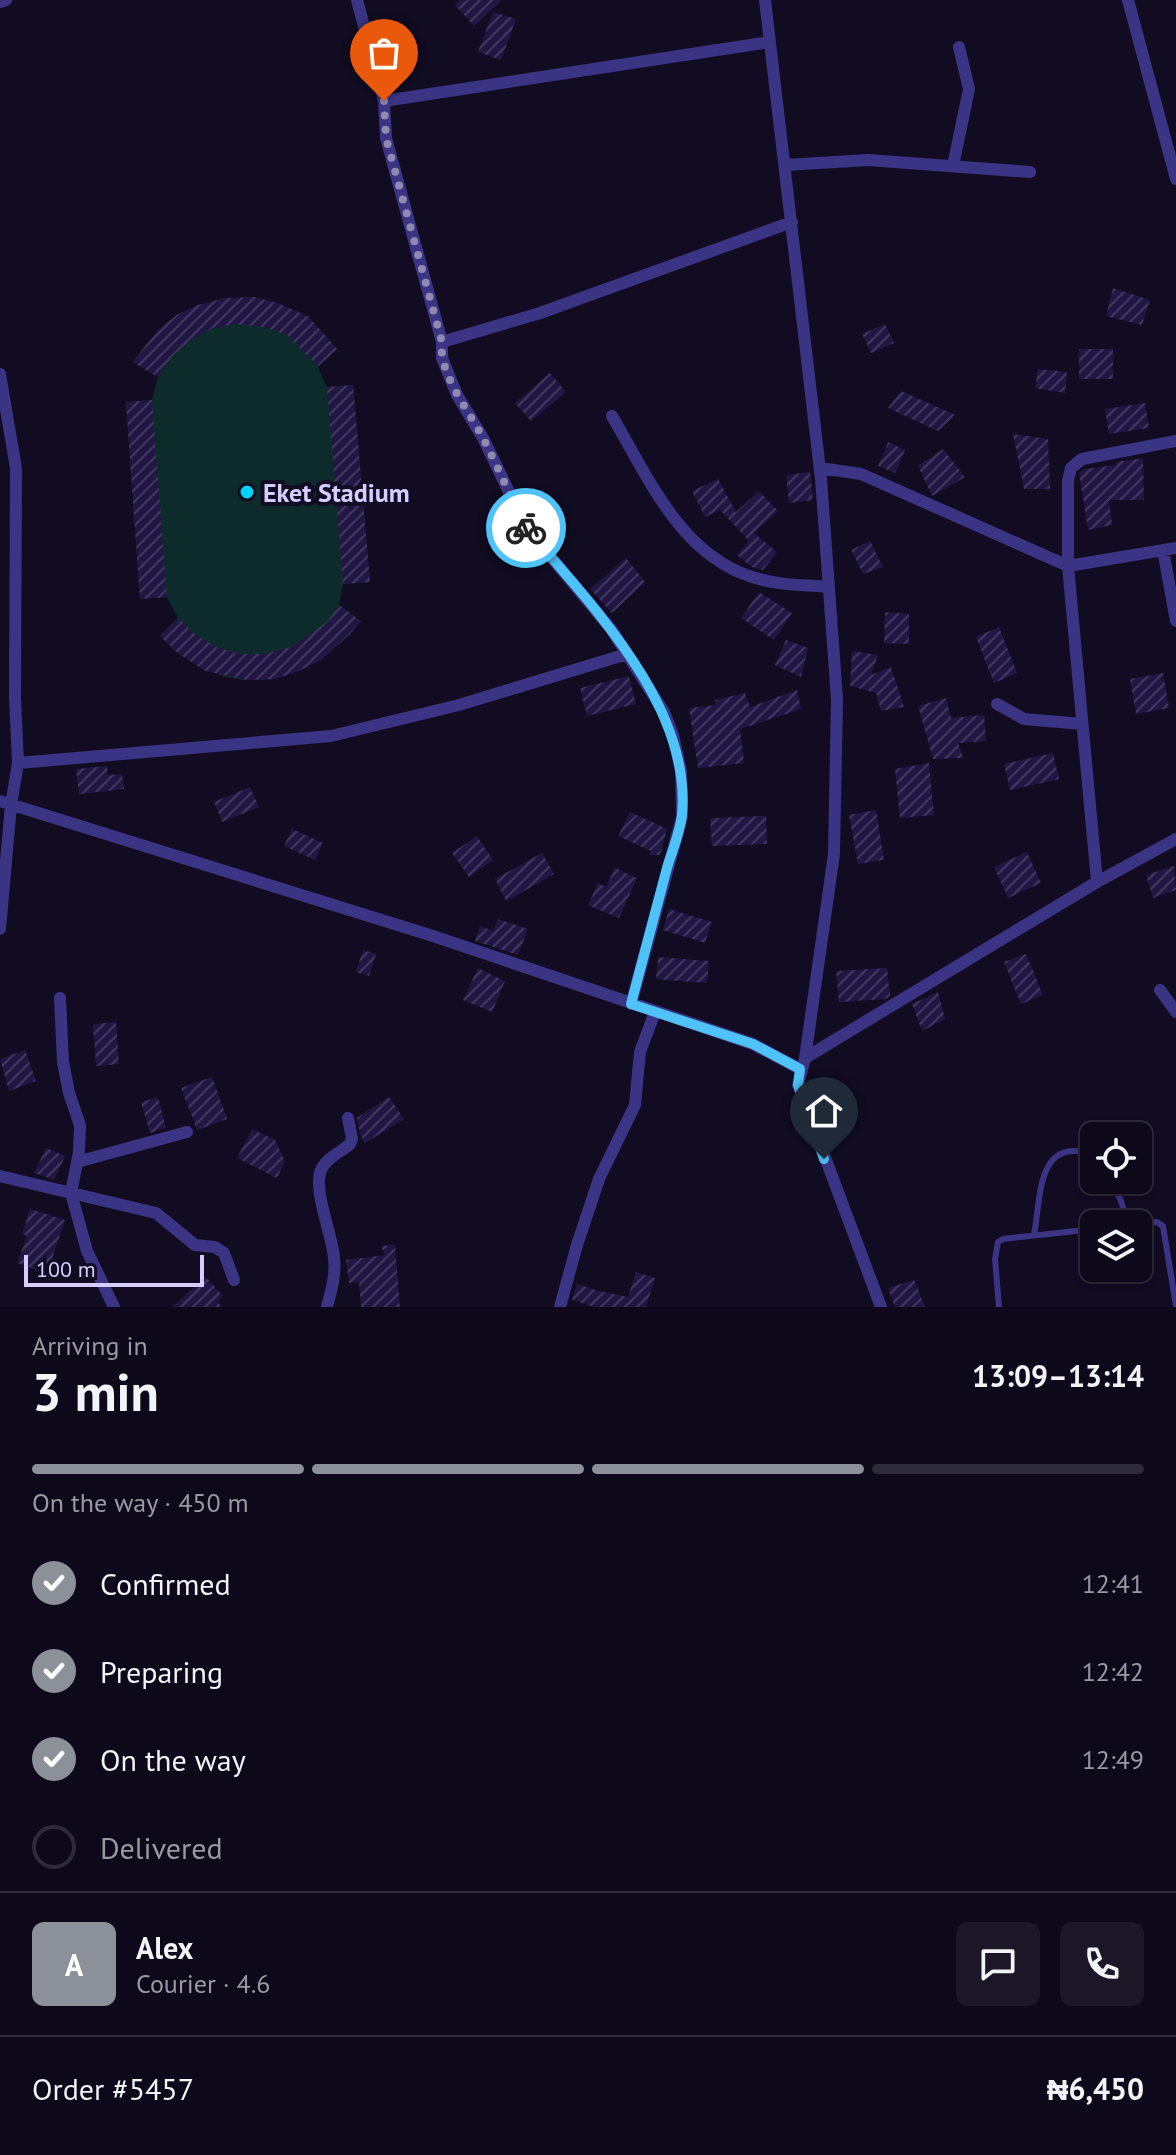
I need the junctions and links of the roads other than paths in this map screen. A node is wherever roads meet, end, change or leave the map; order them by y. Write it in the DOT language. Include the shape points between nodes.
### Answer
graph roads {
  1 [pos="6,0"];
  2 [pos="357,0"];
  3 [pos="765,0"];
  4 [pos="1128,0"];
  5 [pos="0,2"];
  6 [pos="770,42"];
  7 [pos="959,47"];
  8 [pos="384,101"];
  9 [pos="785,165"];
  10 [pos="953,166"];
  11 [pos="1030,172"];
  12 [pos="1176,179"];
  13 [pos="792,222"];
  14 [pos="442,342"];
  15 [pos="0,374"];
  16 [pos="612,416"];
  17 [pos="1176,441"];
  18 [pos="820,468"];
  19 [pos="1170,549"];
  20 [pos="1068,566"];
  21 [pos="829,587"];
  22 [pos="1176,621"];
  23 [pos="627,654"];
  24 [pos="997,704"];
  25 [pos="1082,724"];
  26 [pos="18,763"];
  27 [pos="6,803"];
  28 [pos="1176,839"];
  29 [pos="1097,882"];
  30 [pos="0,929"];
  31 [pos="1160,990"];
  32 [pos="60,998"];
  33 [pos="631,1004"];
  34 [pos="655,1012"];
  35 [pos="1176,1012"];
  36 [pos="802,1064"];
  37 [pos="348,1118"];
  38 [pos="187,1132"];
  39 [pos="1080,1152"];
  40 [pos="77,1162"];
  41 [pos="0,1176"];
  42 [pos="71,1193"];
  43 [pos="1152,1223"];
  44 [pos="1080,1230"];
  45 [pos="1034,1235"];
  46 [pos="234,1280"];
  47 [pos="1176,1306"];
  48 [pos="114,1307"];
  49 [pos="327,1307"];
  50 [pos="560,1307"];
  51 [pos="881,1307"];
  52 [pos="999,1307"];
  1 -- 5 [label="street"];
  2 -- 8 [label="street"];
  3 -- 6 [label="street"];
  4 -- 12 [label="street"];
  6 -- 8 [label="street"];
  6 -- 9 [label="street"];
  7 -- 10 [label="street" via="969,89"];
  8 -- 14 [label="street" via="386,138"];
  9 -- 10 [label="street" via="868,160"];
  9 -- 13 [label="street"];
  10 -- 11 [label="street"];
  13 -- 14 [label="street" via="540,313"];
  13 -- 18 [label="street"];
  14 -- 23 [label="street" via="442,358 457,395 526,527"];
  15 -- 26 [label="street" via="16,468"];
  16 -- 21 [label="street" via="674,521 698,545 740,572 772,582"];
  17 -- 20 [label="street" via="1082,459 1071,468"];
  18 -- 20 [label="street" via="861,474"];
  18 -- 21 [label="street"];
  19 -- 20 [label="street"];
  19 -- 22 [label="street"];
  20 -- 25 [label="street"];
  21 -- 36 [label="street" via="837,699 834,854"];
  23 -- 26 [label="street" via="459,705 331,736"];
  23 -- 33 [label="street" via="673,735 681,771 682,817"];
  24 -- 25 [label="street" via="1024,719"];
  25 -- 29 [label="street"];
  26 -- 27 [label="street"];
  27 -- 30 [label="street"];
  27 -- 33 [label="street" via="433,936"];
  28 -- 29 [label="street"];
  29 -- 36 [label="street"];
  31 -- 35 [label="street"];
  32 -- 40 [label="street" via="63,1062 80,1125"];
  33 -- 34 [label="street"];
  34 -- 36 [label="street"];
  34 -- 50 [label="street" via="640,1052 635,1105 599,1179"];
  36 -- 51 [label="street" via="802,1100"];
  37 -- 49 [label="street" via="350,1144 324,1164 319,1175 334,1255"];
  38 -- 40 [label="street"];
  39 -- 45 [label="lane" via="1058,1155 1046,1167"];
  40 -- 42 [label="street"];
  41 -- 42 [label="street"];
  42 -- 46 [label="street" via="156,1213 195,1245 224,1253"];
  42 -- 48 [label="street" via="87,1251"];
  43 -- 47 [label="lane" via="1163,1226"];
  44 -- 45 [label="lane"];
  45 -- 52 [label="lane" via="998,1242"];
}
